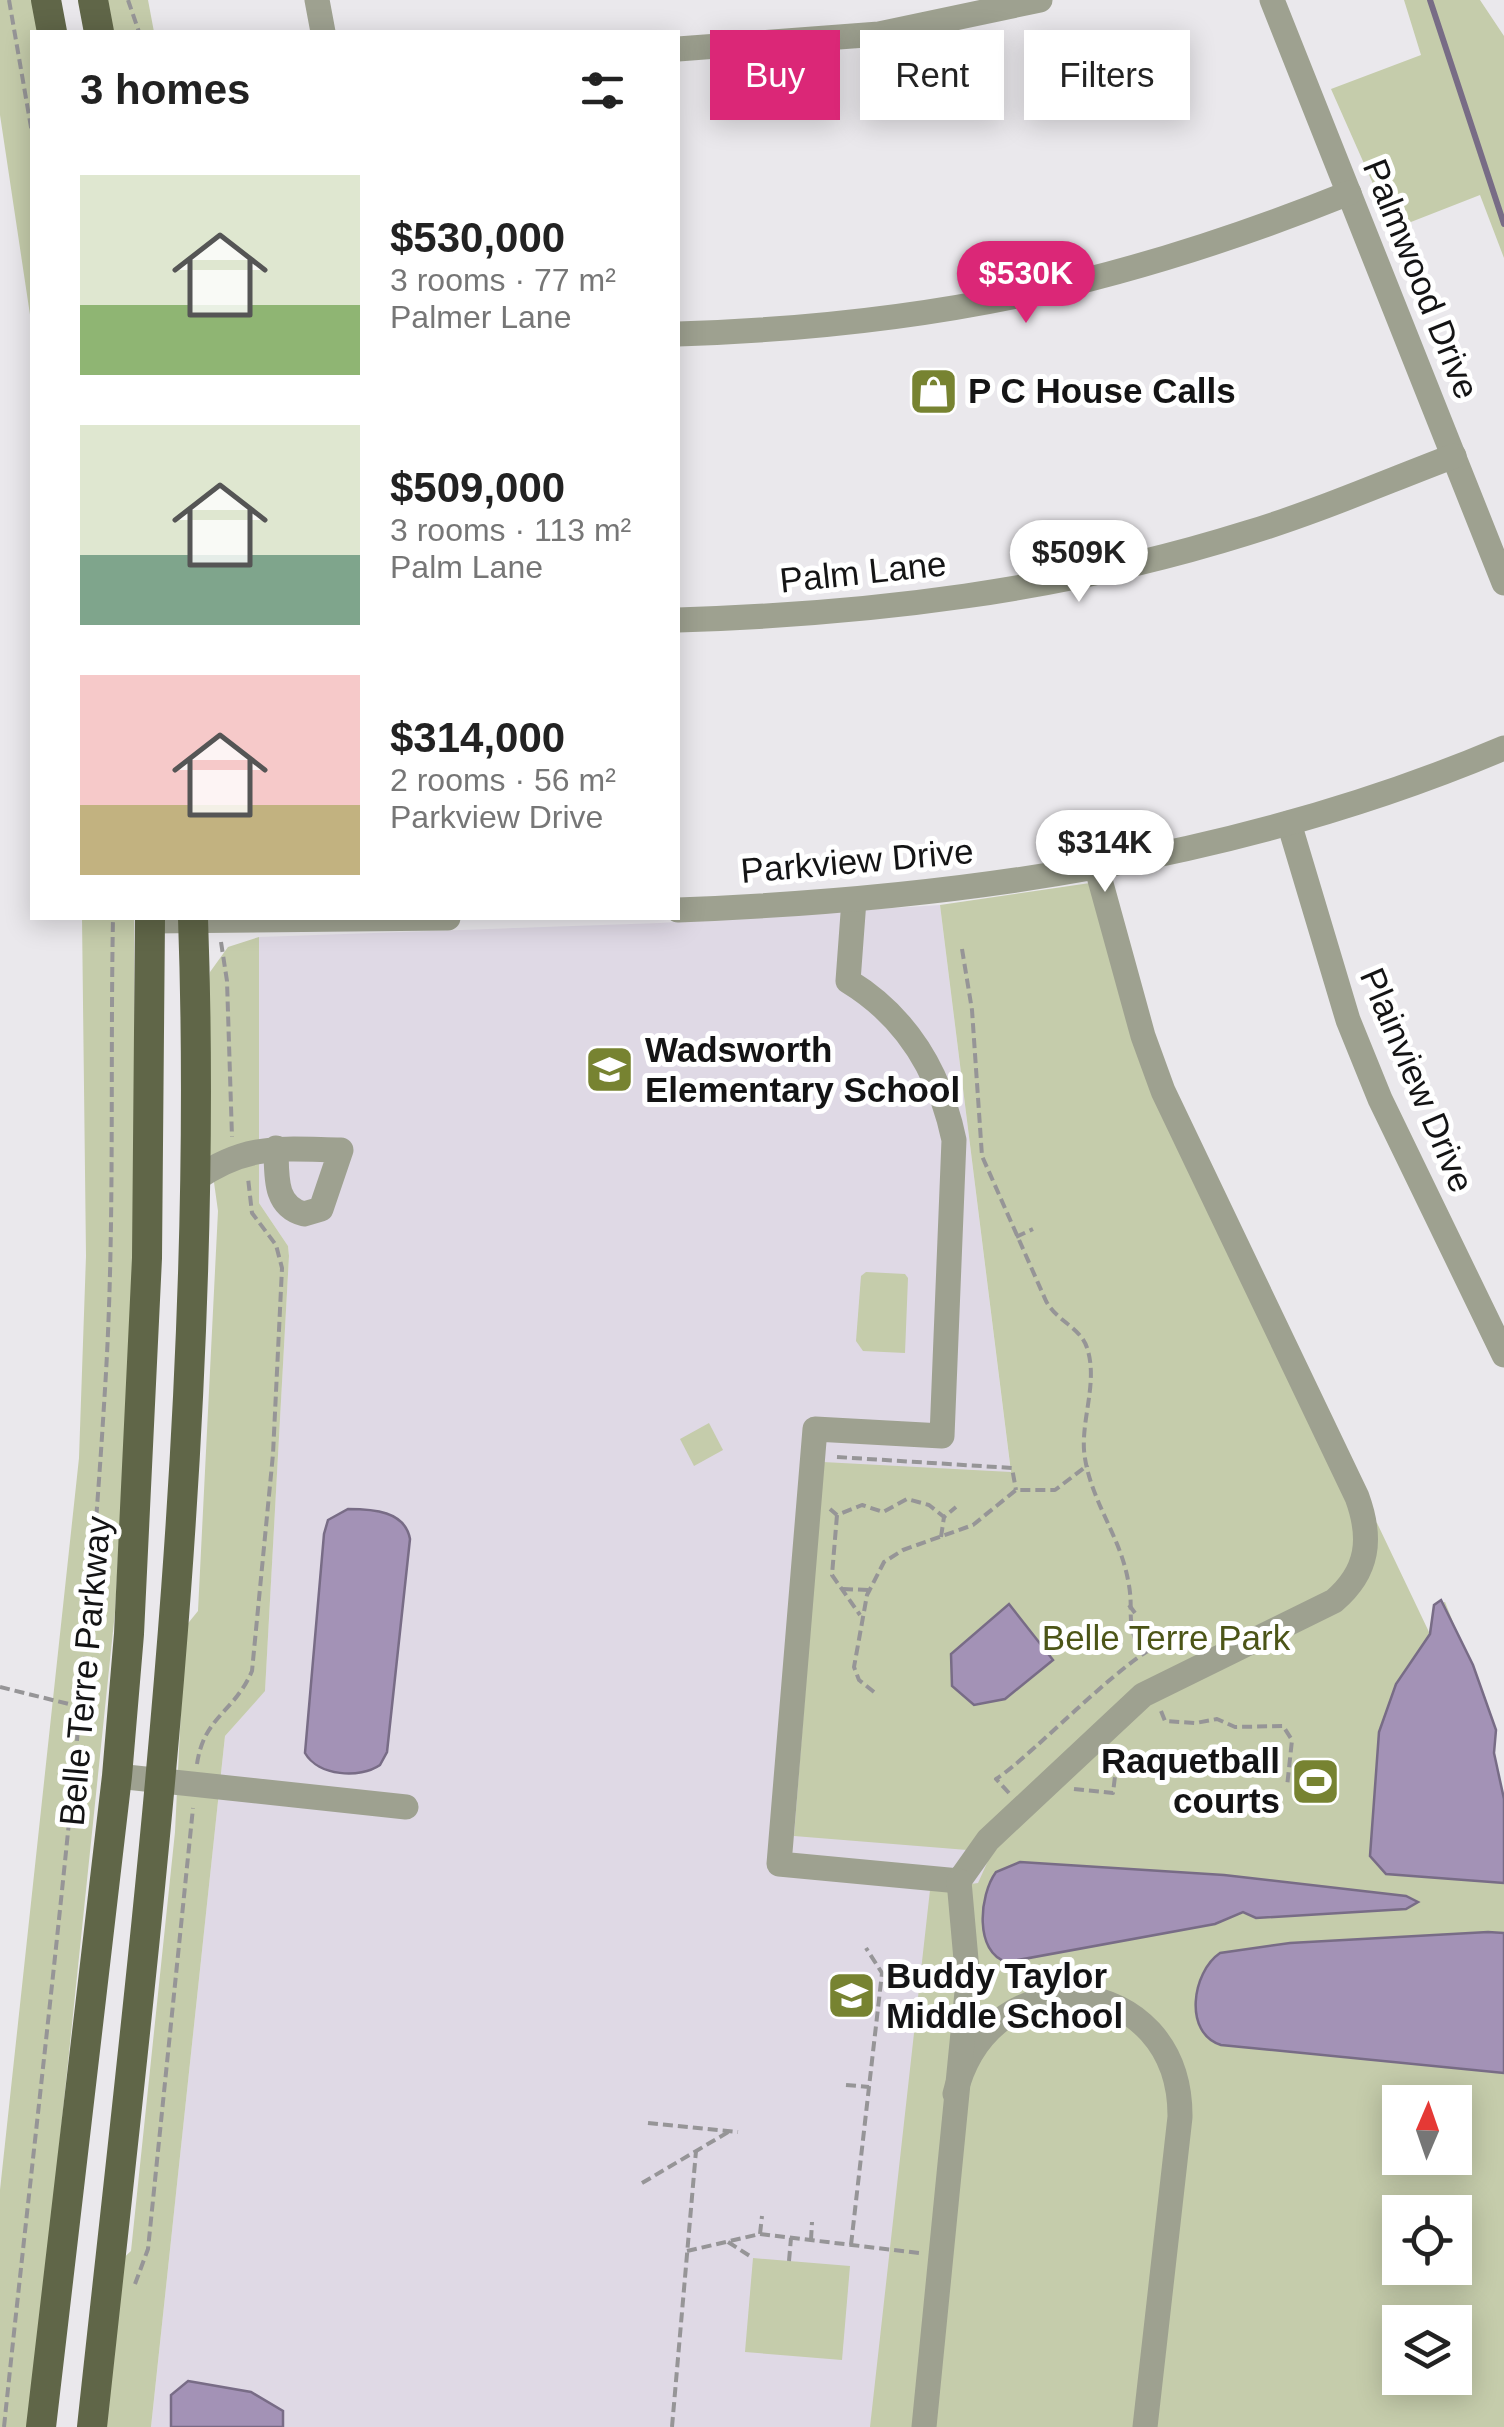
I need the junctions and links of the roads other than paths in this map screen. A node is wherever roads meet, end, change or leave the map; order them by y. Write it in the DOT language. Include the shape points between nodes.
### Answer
graph roads {
  1 [pos="46,0"];
  2 [pos="94,0"];
  3 [pos="318,0"];
  4 [pos="1040,0"];
  5 [pos="1272,0"];
  6 [pos="52,30"];
  7 [pos="100,30"];
  8 [pos="323,30"];
  9 [pos="680,50"];
  10 [pos="1349,193"];
  11 [pos="680,334"];
  12 [pos="1454,456"];
  13 [pos="1504,583"];
  14 [pos="680,620"];
  15 [pos="1504,748"];
  16 [pos="1289,823"];
  17 [pos="1097,868"];
  18 [pos="854,900"];
  19 [pos="680,910"];
  20 [pos="150,920"];
  21 [pos="193,920"];
  22 [pos="276,1148"];
  23 [pos="194,1180"];
  24 [pos="1504,1355"];
  25 [pos="117,1776"];
  26 [pos="159,1781"];
  27 [pos="406,1806"];
  28 [pos="959,1881"];
  29 [pos="968,1982"];
  30 [pos="1013,2008"];
  31 [pos="955,2094"];
  32 [pos="41,2427"];
  33 [pos="92,2427"];
  34 [pos="924,2427"];
  35 [pos="1145,2427"];
  1 -- 6 [label="main road"];
  2 -- 7 [label="main road"];
  3 -- 8 [label="street"];
  4 -- 9 [label="street" via="852,38"];
  5 -- 10 [label="street, Palmwood Drive"];
  10 -- 11 [label="street" via="1216,244 1032,296 848,325"];
  10 -- 12 [label="street, Palmwood Drive"];
  12 -- 13 [label="street, Palmwood Drive"];
  12 -- 14 [label="street, Palm Lane" via="1246,534 1075,578 912,604"];
  15 -- 16 [label="street, Parkview Drive"];
  16 -- 17 [label="street, Parkview Drive"];
  16 -- 24 [label="street, Plainview Drive" via="1348,1020"];
  17 -- 18 [label="street, Parkview Drive"];
  17 -- 28 [label="street" via="1152,1064 1357,1497 1368,1540 1356,1577 1334,1601 1156,1686 980,1848"];
  18 -- 19 [label="street, Parkview Drive"];
  18 -- 28 [label="street" via="848,981 898,1020 933,1074 949,1116 956,1164 942,1436 815,1429 779,1864"];
  20 -- 25 [label="main road, Belle Terre Parkway" via="147,1258"];
  21 -- 23 [label="main road"];
  22 -- 22 [label="street" via="283,1200 291,1210 310,1214 325,1204 341,1150"];
  22 -- 23 [label="street" via="238,1154"];
  23 -- 26 [label="main road" via="187,1406"];
  25 -- 26 [label="street"];
  25 -- 32 [label="main road, Belle Terre Parkway"];
  26 -- 27 [label="street"];
  26 -- 33 [label="main road"];
  28 -- 29 [label="street"];
  29 -- 30 [label="street"];
  29 -- 31 [label="street"];
  30 -- 31 [label="street" via="978,2038"];
  30 -- 35 [label="street" via="1063,1996 1111,2004 1151,2032 1176,2074 1180,2117"];
  31 -- 34 [label="street"];
}
